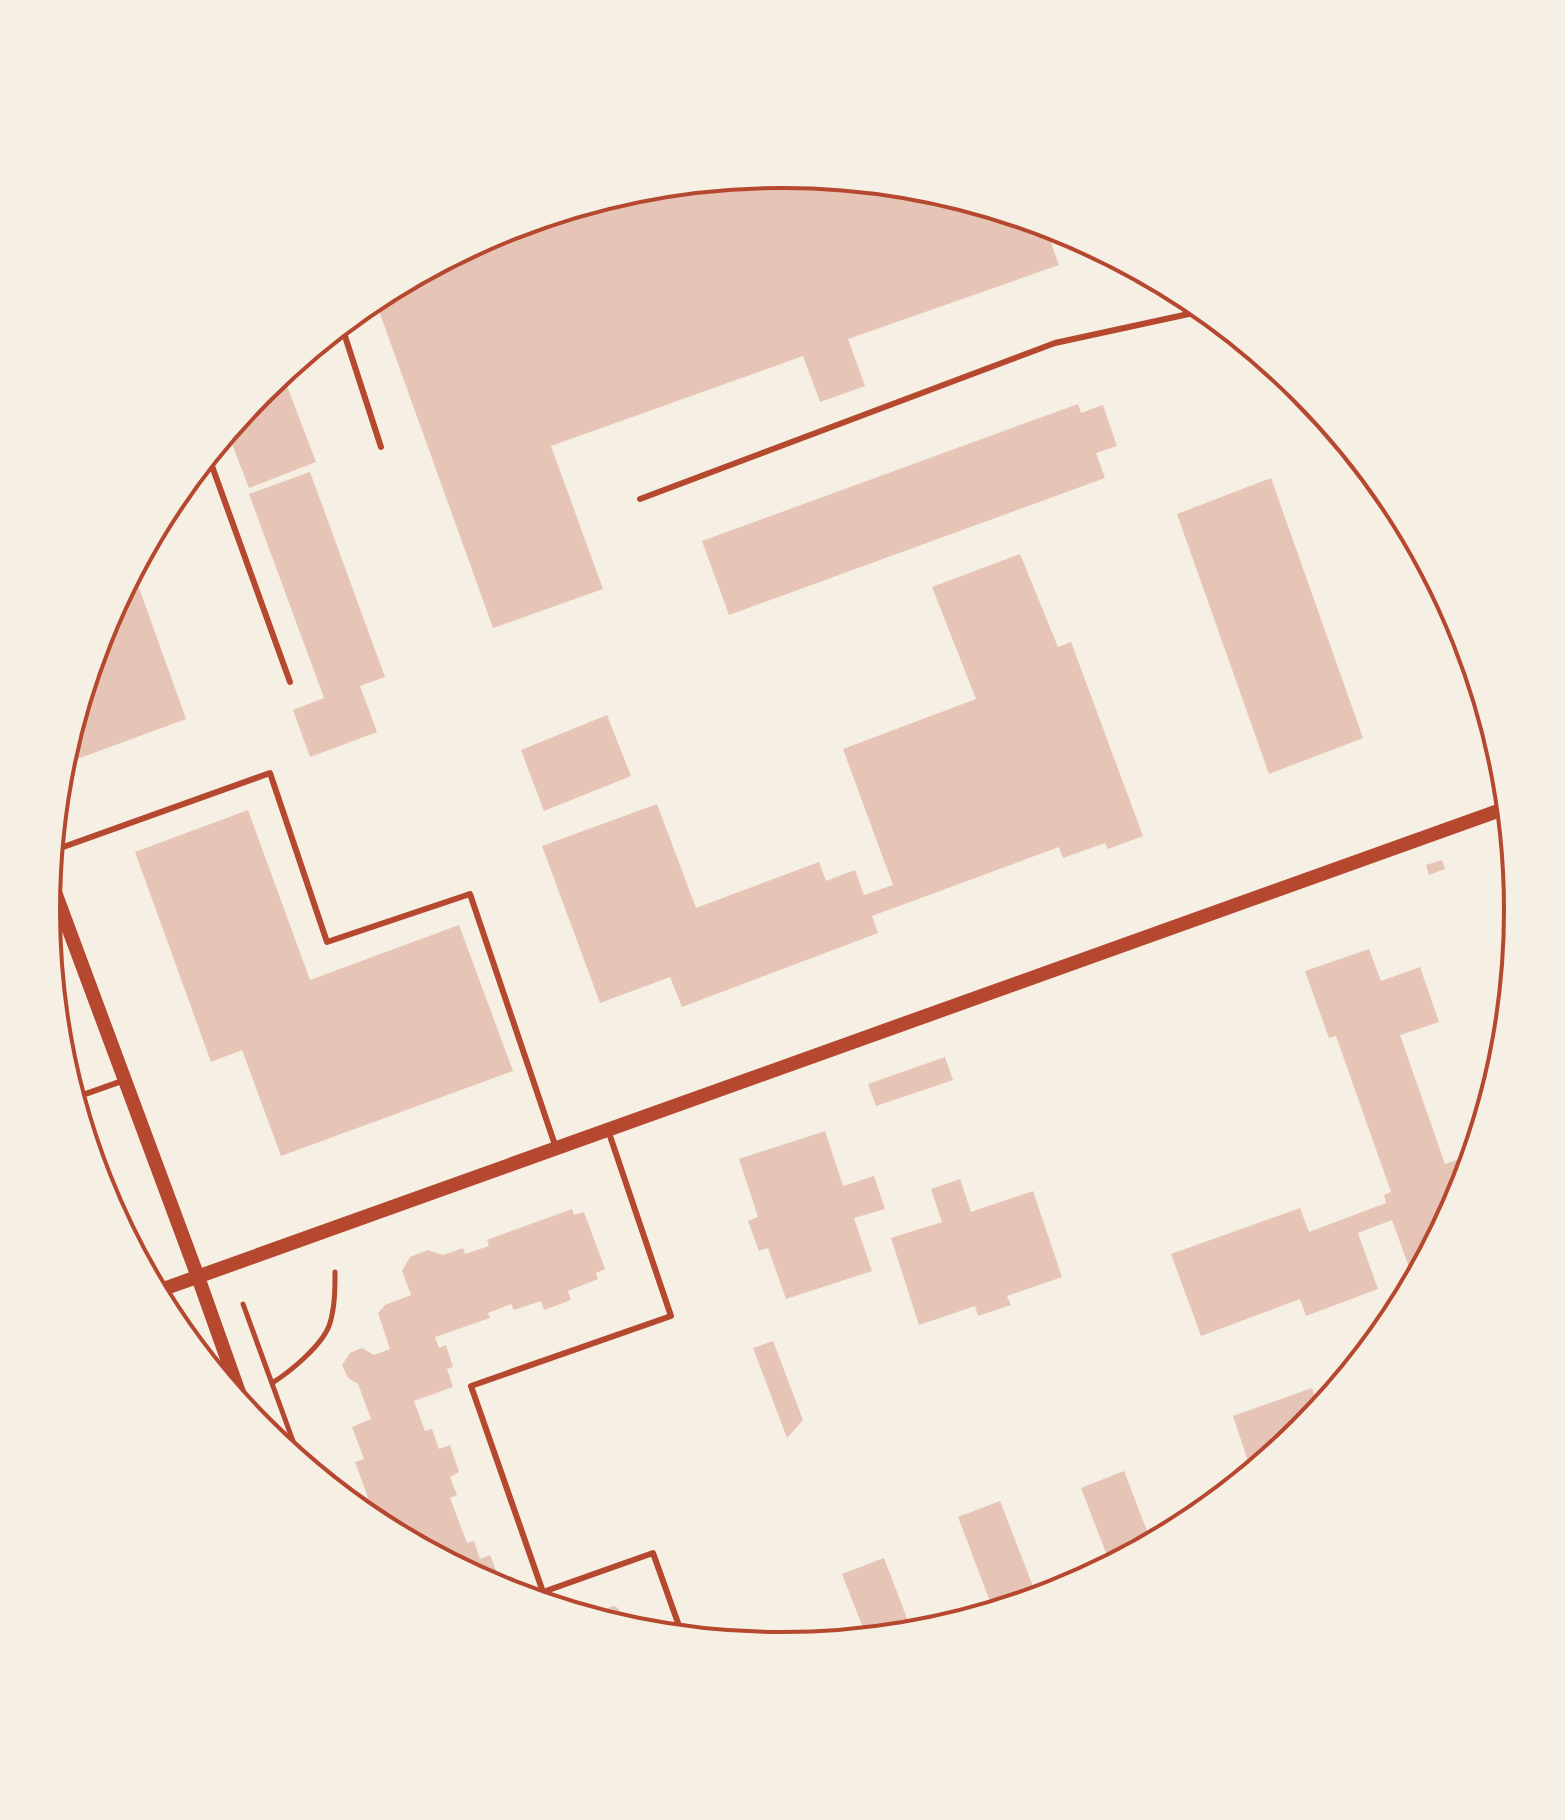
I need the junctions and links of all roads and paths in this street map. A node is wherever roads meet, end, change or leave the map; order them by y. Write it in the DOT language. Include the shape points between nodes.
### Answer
graph roads {
  1 [pos="1190,314"];
  2 [pos="345,336"];
  3 [pos="381,447"];
  4 [pos="212,466"];
  5 [pos="640,499"];
  6 [pos="290,682"];
  7 [pos="1498,811"];
  8 [pos="63,847"];
  9 [pos="60,906"];
  10 [pos="125,1080"];
  11 [pos="84,1094"];
  12 [pos="608,1130"];
  13 [pos="557,1148"];
  14 [pos="335,1272"];
  15 [pos="198,1277"];
  16 [pos="167,1288"];
  17 [pos="243,1304"];
  18 [pos="235,1381"];
  19 [pos="272,1383"];
  20 [pos="293,1441"];
  21 [pos="543,1591"];
  22 [pos="544,1592"];
  23 [pos="679,1625"];
  1 -- 5 [label="lane" via="1055,343"];
  2 -- 3 [label="lane"];
  4 -- 6 [label="lane"];
  7 -- 12 [label="street"];
  8 -- 13 [label="lane" via="270,773 327,942 470,894"];
  9 -- 10 [label="street"];
  10 -- 11 [label="lane"];
  10 -- 15 [label="street"];
  12 -- 13 [label="street"];
  12 -- 21 [label="lane" via="671,1316 471,1386"];
  13 -- 15 [label="street"];
  14 -- 19 [label="path" via="329,1327 297,1366"];
  15 -- 16 [label="street"];
  15 -- 18 [label="street"];
  17 -- 19 [label="path"];
  19 -- 20 [label="path"];
  22 -- 23 [label="lane" via="653,1553"];
}
